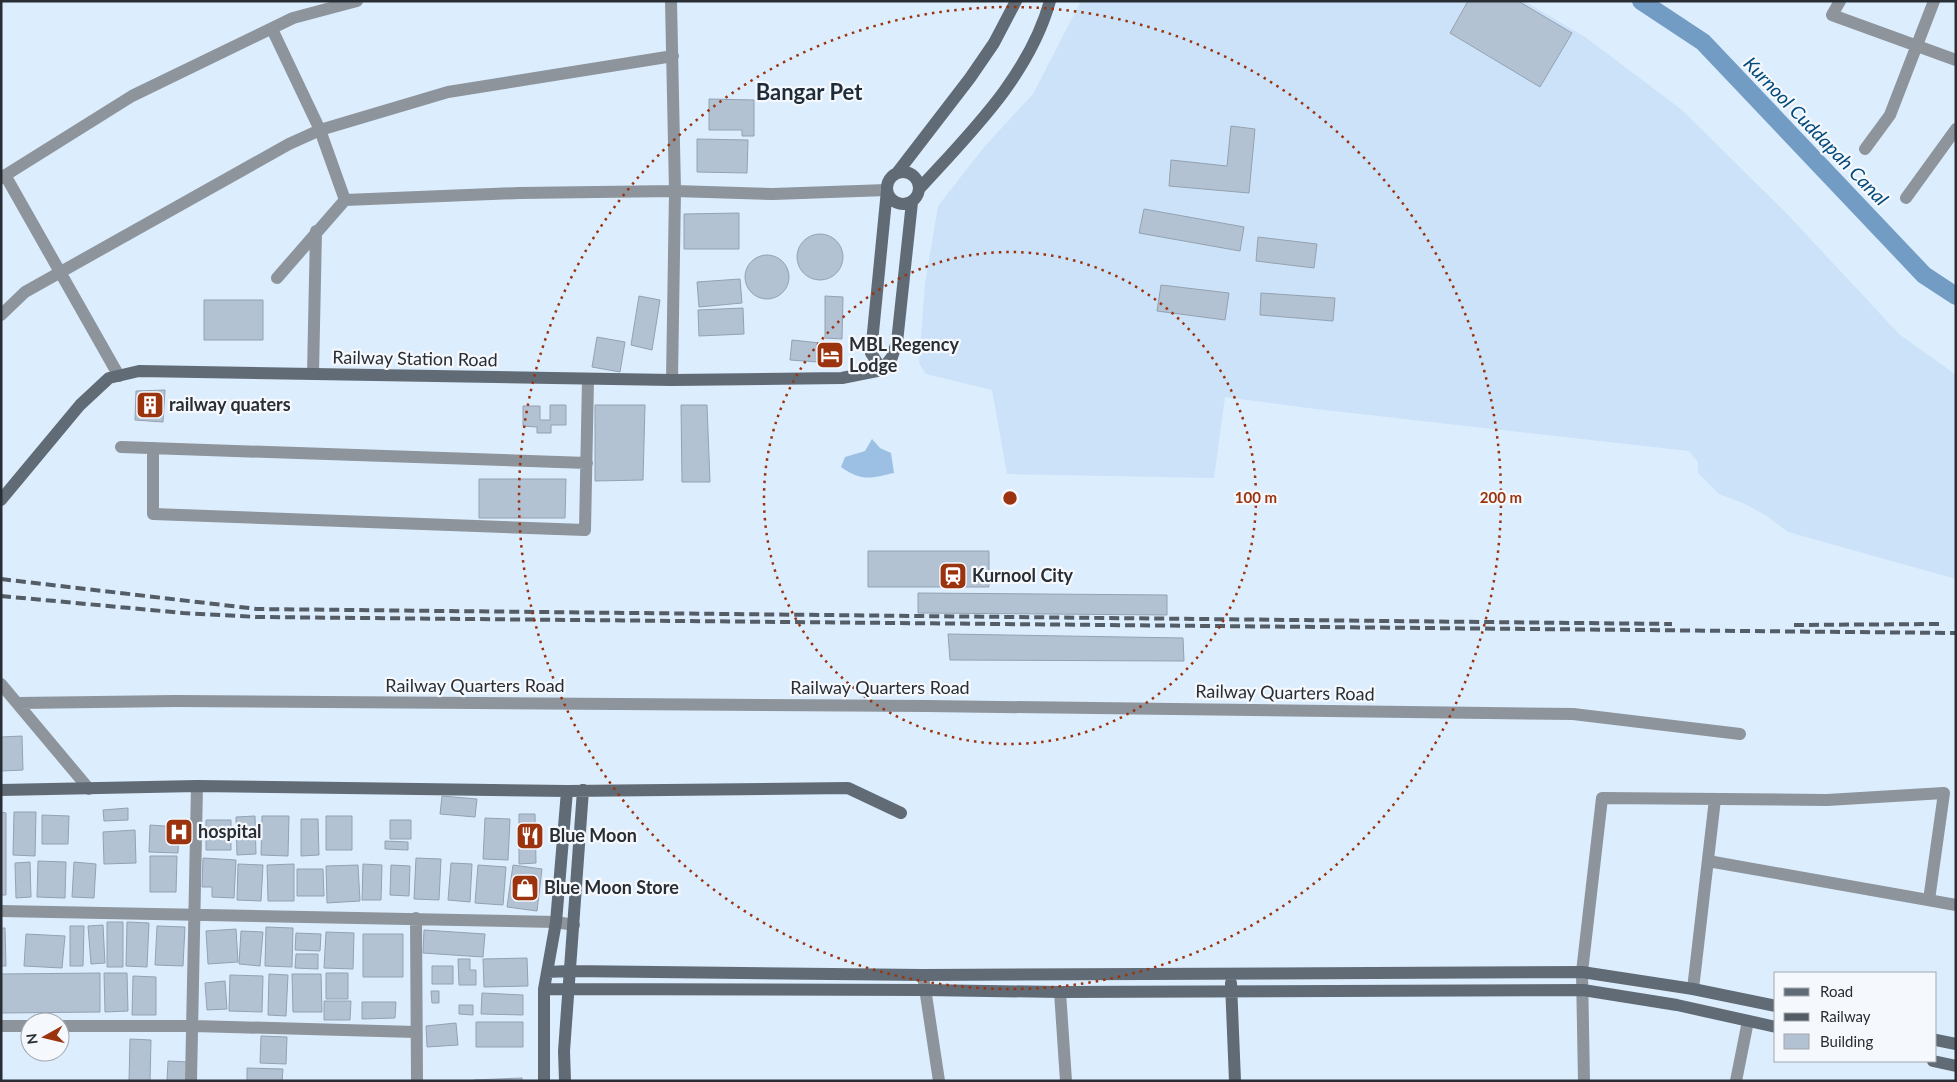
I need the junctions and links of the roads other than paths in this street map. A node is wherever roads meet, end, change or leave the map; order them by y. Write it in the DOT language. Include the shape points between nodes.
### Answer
graph roads {
  1 [pos="357,1"];
  2 [pos="671,1"];
  3 [pos="1016,1"];
  4 [pos="1050,1"];
  5 [pos="1840,1"];
  6 [pos="1934,1"];
  7 [pos="272,28"];
  8 [pos="1918,46"];
  9 [pos="673,56"];
  10 [pos="1956,60"];
  11 [pos="1956,129"];
  12 [pos="320,130"];
  13 [pos="1865,149"];
  14 [pos="897,173"];
  15 [pos="3,177"];
  16 [pos="920,188"];
  17 [pos="887,190"];
  18 [pos="675,191"];
  19 [pos="1906,198"];
  20 [pos="345,200"];
  21 [pos="912,202"];
  22 [pos="316,231"];
  23 [pos="60,272"];
  24 [pos="277,278"];
  25 [pos="1,315"];
  26 [pos="882,370"];
  27 [pos="313,374"];
  28 [pos="119,376"];
  29 [pos="588,379"];
  30 [pos="672,380"];
  31 [pos="121,447"];
  32 [pos="154,448"];
  33 [pos="587,464"];
  34 [pos="1,500"];
  35 [pos="1,684"];
  36 [pos="18,703"];
  37 [pos="1740,734"];
  38 [pos="197,786"];
  39 [pos="90,789"];
  40 [pos="1,790"];
  41 [pos="583,790"];
  42 [pos="567,791"];
  43 [pos="1715,799"];
  44 [pos="901,813"];
  45 [pos="1708,861"];
  46 [pos="1929,900"];
  47 [pos="1956,905"];
  48 [pos="1,911"];
  49 [pos="195,914"];
  50 [pos="416,918"];
  51 [pos="556,922"];
  52 [pos="574,925"];
  53 [pos="569,971"];
  54 [pos="547,972"];
  55 [pos="1582,972"];
  56 [pos="1231,973"];
  57 [pos="923,975"];
  58 [pos="544,989"];
  59 [pos="568,989"];
  60 [pos="1693,989"];
  61 [pos="925,990"];
  62 [pos="1583,990"];
  63 [pos="1231,991"];
  64 [pos="1060,992"];
  65 [pos="1774,1006"];
  66 [pos="1748,1020"];
  67 [pos="1,1026"];
  68 [pos="20,1026"];
  69 [pos="70,1026"];
  70 [pos="194,1026"];
  71 [pos="1774,1026"];
  72 [pos="416,1032"];
  73 [pos="1937,1040"];
  74 [pos="1956,1044"];
  75 [pos="1937,1062"];
  76 [pos="1956,1066"];
  77 [pos="191,1081"];
  78 [pos="417,1081"];
  79 [pos="544,1081"];
  80 [pos="565,1081"];
  81 [pos="939,1081"];
  82 [pos="1066,1081"];
  83 [pos="1235,1081"];
  84 [pos="1584,1081"];
  85 [pos="1736,1081"];
  1 -- 7 [label="street" via="293,18"];
  2 -- 9 [label="street"];
  3 -- 14 [label="street" via="994,43 970,78"];
  4 -- 16 [label="street" via="1034,44 1012,82"];
  5 -- 8 [label="street" via="1832,15"];
  6 -- 8 [label="street"];
  7 -- 12 [label="street"];
  7 -- 15 [label="street" via="132,96"];
  8 -- 10 [label="street"];
  8 -- 13 [label="street" via="1890,115"];
  9 -- 12 [label="street" via="448,92"];
  9 -- 18 [label="street"];
  11 -- 19 [label="street"];
  12 -- 20 [label="street"];
  12 -- 23 [label="street" via="289,144"];
  14 -- 16 [label="street" via="912,174"];
  14 -- 17 [label="street" via="889,180"];
  15 -- 23 [label="street"];
  16 -- 21 [label="street"];
  17 -- 18 [label="street" via="773,194"];
  17 -- 21 [label="street" via="897,203"];
  17 -- 26 [label="street" via="871,353"];
  18 -- 20 [label="street"];
  18 -- 30 [label="street"];
  20 -- 22 [label="street"];
  21 -- 26 [label="street" via="898,342"];
  22 -- 24 [label="street"];
  22 -- 27 [label="street"];
  23 -- 25 [label="street" via="25,292"];
  23 -- 28 [label="street"];
  26 -- 30 [label="street, Railway Station Road" via="842,378"];
  27 -- 28 [label="street, Railway Station Road" via="139,371"];
  27 -- 29 [label="street, Railway Station Road"];
  28 -- 34 [label="street, Railway Station Road" via="108,378 80,404"];
  29 -- 30 [label="street, Railway Station Road"];
  29 -- 33 [label="street"];
  31 -- 32 [label="street"];
  32 -- 33 [label="street"];
  32 -- 33 [label="street" via="153,514 585,530"];
  35 -- 36 [label="street"];
  36 -- 37 [label="street, Railway Quarters Road" via="175,701 917,706 1572,714"];
  36 -- 39 [label="street"];
  38 -- 39 [label="street"];
  38 -- 42 [label="street"];
  38 -- 49 [label="street"];
  39 -- 40 [label="street"];
  41 -- 42 [label="street"];
  41 -- 44 [label="street" via="848,788"];
  41 -- 52 [label="street"];
  42 -- 51 [label="street"];
  43 -- 45 [label="street"];
  43 -- 46 [label="street" via="1827,800 1944,793"];
  43 -- 55 [label="street" via="1602,798"];
  45 -- 46 [label="street"];
  45 -- 60 [label="street"];
  46 -- 47 [label="street"];
  48 -- 49 [label="street"];
  49 -- 50 [label="street"];
  49 -- 70 [label="street"];
  50 -- 51 [label="street"];
  50 -- 72 [label="street"];
  51 -- 52 [label="street"];
  51 -- 54 [label="street"];
  52 -- 53 [label="street"];
  53 -- 54 [label="street"];
  53 -- 57 [label="street"];
  53 -- 59 [label="street"];
  54 -- 58 [label="street"];
  55 -- 56 [label="street"];
  55 -- 60 [label="street"];
  55 -- 62 [label="street"];
  56 -- 57 [label="street"];
  56 -- 63 [label="street"];
  57 -- 61 [label="street"];
  58 -- 59 [label="street"];
  58 -- 79 [label="street"];
  59 -- 61 [label="street"];
  59 -- 80 [label="street"];
  60 -- 65 [label="street"];
  61 -- 64 [label="street"];
  61 -- 81 [label="street"];
  62 -- 63 [label="street"];
  62 -- 66 [label="street"];
  62 -- 84 [label="street"];
  63 -- 64 [label="street"];
  63 -- 83 [label="street"];
  64 -- 82 [label="street"];
  66 -- 71 [label="street"];
  66 -- 85 [label="street"];
  67 -- 68 [label="street"];
  69 -- 70 [label="street"];
  70 -- 72 [label="street"];
  70 -- 77 [label="street"];
  72 -- 78 [label="street"];
  73 -- 74 [label="street"];
  75 -- 76 [label="street"];
}
